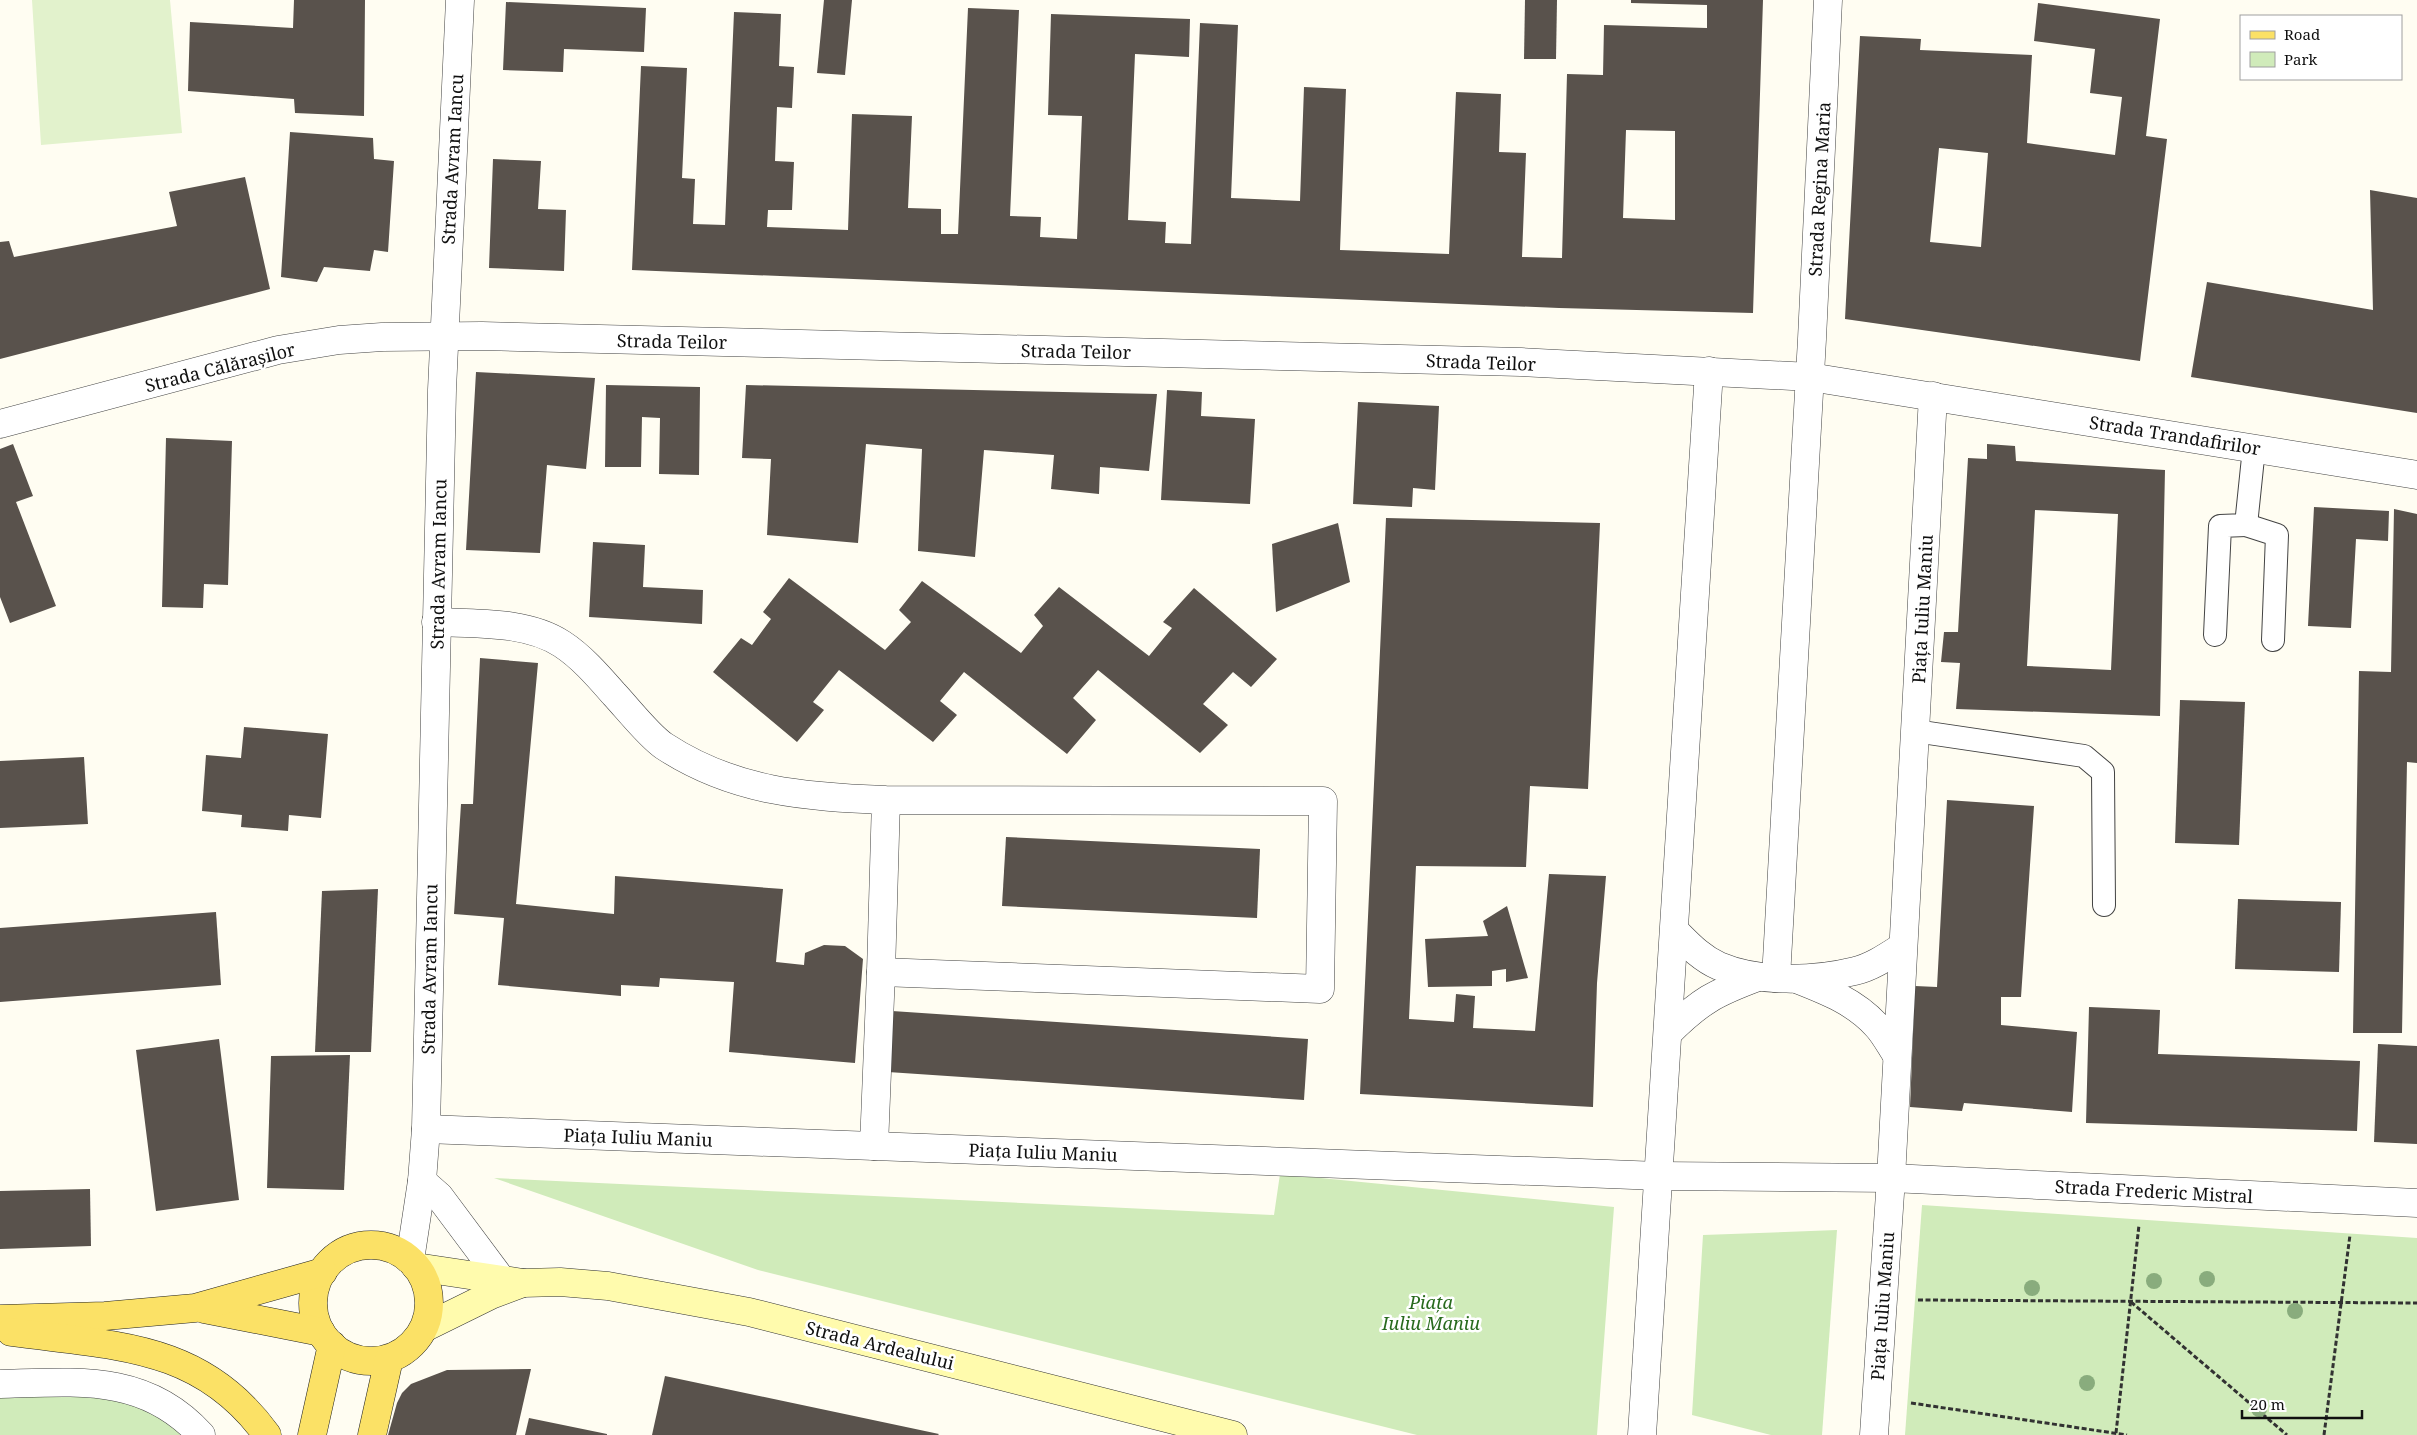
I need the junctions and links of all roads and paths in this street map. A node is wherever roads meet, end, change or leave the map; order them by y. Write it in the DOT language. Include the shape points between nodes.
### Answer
graph roads {
  1 [pos="460,0"];
  2 [pos="1828,0"];
  3 [pos="444,336"];
  4 [pos="1709,371"];
  5 [pos="1810,378"];
  6 [pos="1933,396"];
  7 [pos="0,424"];
  8 [pos="2254,448"];
  9 [pos="2417,475"];
  10 [pos="2246,525"];
  11 [pos="436,622"];
  12 [pos="2215,635"];
  13 [pos="2274,640"];
  14 [pos="1915,731"];
  15 [pos="886,800"];
  16 [pos="2104,905"];
  17 [pos="1675,931"];
  18 [pos="1902,947"];
  19 [pos="881,972"];
  20 [pos="1777,978"];
  21 [pos="1668,1033"];
  22 [pos="1896,1054"];
  23 [pos="426,1128"];
  24 [pos="874,1146"];
  25 [pos="1660,1176"];
  26 [pos="1891,1178"];
  27 [pos="422,1181"];
  28 [pos="2144,1190"];
  29 [pos="2355,1200"];
  30 [pos="2417,1204"];
  31 [pos="413,1264"];
  32 [pos="323,1272"];
  33 [pos="512,1281"];
  34 [pos="1882,1300"];
  35 [pos="2131,1301"];
  36 [pos="2341,1302"];
  37 [pos="2417,1303"];
  38 [pos="195,1308"];
  39 [pos="0,1319"];
  40 [pos="424,1328"];
  41 [pos="0,1331"];
  42 [pos="326,1339"];
  43 [pos="389,1358"];
  44 [pos="0,1384"];
  45 [pos="1876,1398"];
  46 [pos="186,1430"];
  47 [pos="2116,1434"];
  48 [pos="267,1435"];
  49 [pos="312,1435"];
  50 [pos="372,1435"];
  51 [pos="1233,1435"];
  52 [pos="1642,1435"];
  53 [pos="1874,1435"];
  54 [pos="2127,1435"];
  55 [pos="2287,1435"];
  56 [pos="2324,1435"];
  1 -- 3 [label="street, Strada Avram Iancu"];
  2 -- 5 [label="street, Strada Regina Maria"];
  3 -- 4 [label="street, Strada Teilor" via="1521,362"];
  3 -- 7 [label="street, Strada Călărașilor" via="339,340 278,350"];
  3 -- 11 [label="street, Strada Avram Iancu"];
  4 -- 5 [label="street"];
  4 -- 17 [label="street"];
  5 -- 6 [label="street"];
  5 -- 20 [label="street"];
  6 -- 8 [label="street, Strada Trandafirilor"];
  6 -- 14 [label="street, Piața Iuliu Maniu"];
  8 -- 9 [label="street, Strada Trandafirilor"];
  8 -- 10 [label="lane"];
  10 -- 12 [label="lane" via="2220,526"];
  10 -- 13 [label="lane" via="2277,535"];
  11 -- 15 [label="street" via="500,625 533,631 562,644 595,673 662,745 708,771 754,787 818,797"];
  11 -- 23 [label="street, Strada Avram Iancu"];
  14 -- 16 [label="lane" via="2084,756 2103,772"];
  14 -- 18 [label="street, Piața Iuliu Maniu"];
  15 -- 19 [label="street"];
  15 -- 19 [label="street" via="1323,800 1320,989"];
  17 -- 20 [label="street" via="1698,954 1720,966"];
  17 -- 21 [label="street"];
  18 -- 20 [label="street" via="1855,971"];
  18 -- 22 [label="street, Piața Iuliu Maniu"];
  19 -- 24 [label="street"];
  20 -- 21 [label="street" via="1713,995 1693,1008"];
  20 -- 22 [label="street" via="1832,993 1854,1005 1877,1025"];
  21 -- 25 [label="street"];
  22 -- 26 [label="street, Piața Iuliu Maniu"];
  23 -- 24 [label="street, Piața Iuliu Maniu"];
  23 -- 27 [label="street, Strada Avram Iancu"];
  24 -- 25 [label="street, Piața Iuliu Maniu"];
  25 -- 26 [label="street, Piața Iuliu Maniu"];
  25 -- 52 [label="street"];
  26 -- 28 [label="street, Strada Frederic Mistral"];
  26 -- 34 [label="street, Piața Iuliu Maniu"];
  27 -- 31 [label="street, Strada Avram Iancu"];
  27 -- 33 [label="street" via="439,1196"];
  28 -- 29 [label="street, Strada Frederic Mistral"];
  28 -- 35 [label="path"];
  29 -- 30 [label="street, Strada Frederic Mistral"];
  29 -- 36 [label="path"];
  31 -- 32 [label="main road" via="396,1251 364,1246 348,1250"];
  31 -- 33 [label="main road, Strada Ardealului"];
  31 -- 40 [label="main road" via="425,1280 428,1296"];
  32 -- 38 [label="main road"];
  32 -- 42 [label="main road" via="316,1286 314,1302 315,1317"];
  33 -- 40 [label="main road, Strada Ardealului"];
  33 -- 51 [label="main road, Strada Ardealului" via="608,1286 749,1312"];
  34 -- 35 [label="path"];
  34 -- 45 [label="street, Piața Iuliu Maniu"];
  35 -- 36 [label="path"];
  35 -- 47 [label="path"];
  35 -- 55 [label="path"];
  36 -- 37 [label="path"];
  36 -- 56 [label="path"];
  38 -- 39 [label="main road" via="105,1316"];
  38 -- 42 [label="main road"];
  40 -- 43 [label="main road" via="414,1343"];
  41 -- 48 [label="main road" via="134,1349 170,1359 228,1391 250,1412"];
  42 -- 43 [label="main road" via="344,1355 359,1360 374,1362"];
  42 -- 49 [label="main road"];
  43 -- 50 [label="main road"];
  44 -- 46 [label="street" via="80,1382 132,1389 161,1402"];
  45 -- 47 [label="path"];
  45 -- 53 [label="street, Piața Iuliu Maniu"];
  47 -- 54 [label="path"];
}
